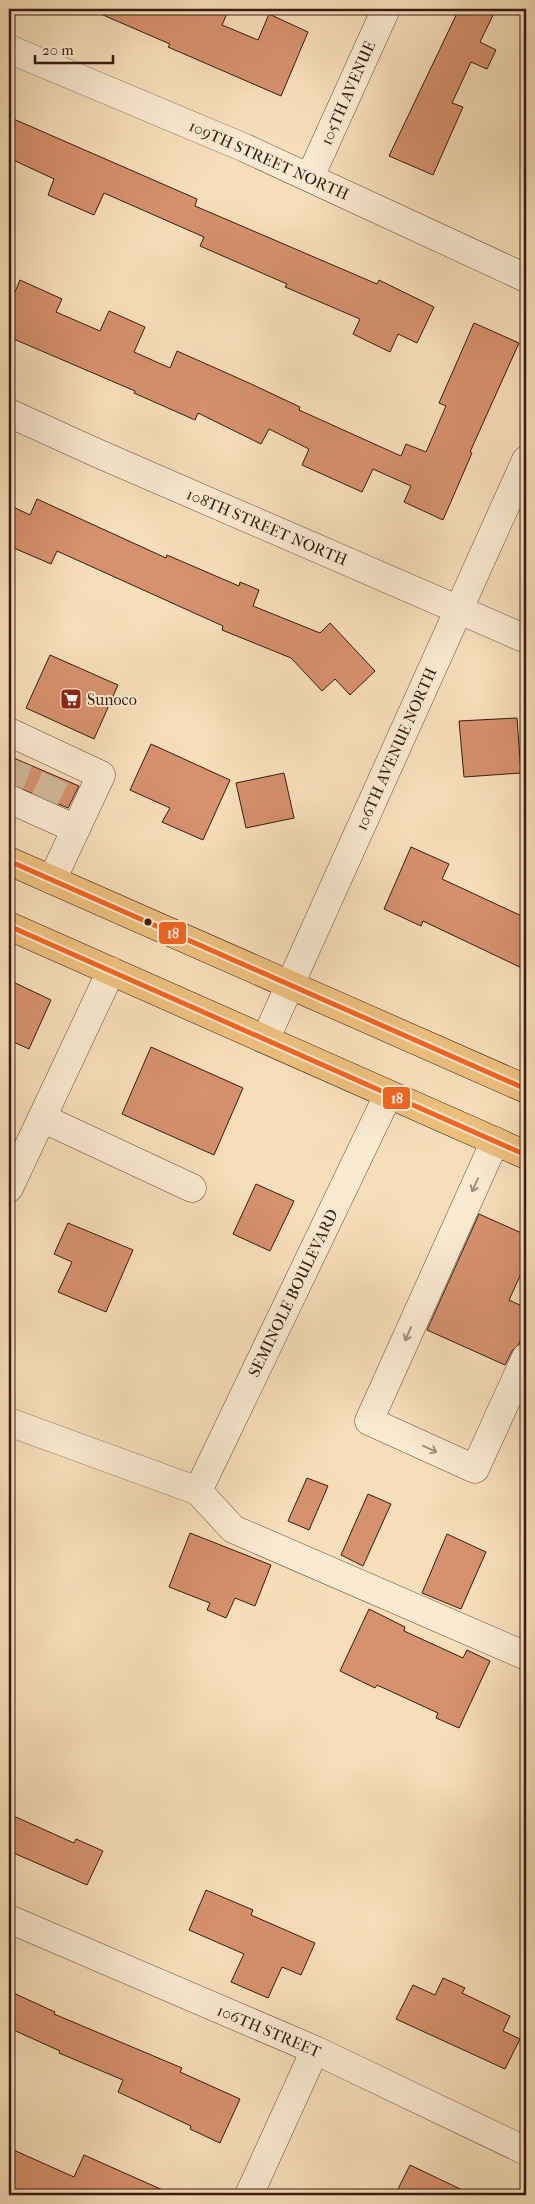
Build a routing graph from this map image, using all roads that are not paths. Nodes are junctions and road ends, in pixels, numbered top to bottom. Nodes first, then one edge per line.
1 (386, 9) edge
2 (9, 49) edge
3 (310, 177) junction
4 (526, 278) edge
5 (9, 412) edge
6 (526, 460) edge
7 (458, 610) junction
8 (526, 640) edge
9 (19, 745) edge
10 (9, 799) edge
11 (76, 829) junction
12 (9, 861) edge
13 (52, 880) junction
14 (9, 926) edge
15 (111, 971) junction
16 (290, 984) junction
17 (266, 1038) junction
18 (526, 1088) edge
19 (388, 1095) junction
20 (42, 1118) junction
21 (495, 1141) junction
22 (526, 1155) edge
23 (9, 1188) edge
24 (192, 1188) dead end
25 (525, 1360) edge
26 (9, 1422) edge
27 (198, 1490) junction
28 (526, 1656) edge
29 (9, 1919) edge
30 (315, 2050) junction
31 (526, 2151) edge
32 (250, 2195) edge

1 - 3 street, 105TH AVENUE
2 - 3 street, 109TH STREET NORTH
3 - 4 street, 109TH STREET NORTH
5 - 7 street, 108TH STREET NORTH
6 - 7 street, 106TH AVENUE NORTH
7 - 8 street, 108TH STREET NORTH
7 - 16 street, 106TH AVENUE NORTH
9 - 11 street
10 - 11 street
11 - 13 street
12 - 13 main road
13 - 16 main road
14 - 15 main road
15 - 17 main road
15 - 20 street
16 - 17 street, 106TH AVENUE NORTH
16 - 18 main road
17 - 19 main road
19 - 21 main road
19 - 27 street, SEMINOLE BOULEVARD
20 - 23 street
20 - 24 street
21 - 22 main road
21 -> 25 street
26 - 27 street
27 - 28 street
29 - 30 street, 106TH STREET
30 - 31 street, 106TH STREET
30 - 32 street

